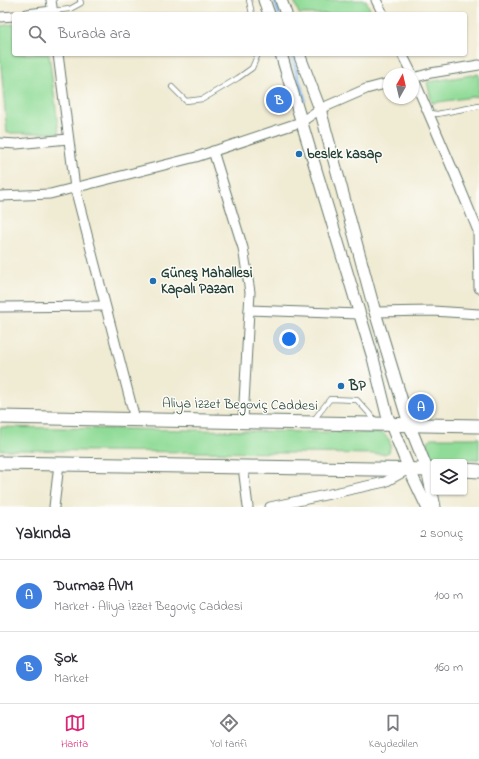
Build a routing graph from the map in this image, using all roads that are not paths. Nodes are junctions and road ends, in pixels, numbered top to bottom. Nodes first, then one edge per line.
1 (51, 0) edge
2 (80, 0) edge
3 (249, 0) edge
4 (264, 0) edge
5 (281, 0) edge
6 (376, 0) edge
7 (52, 12) edge
8 (252, 12) edge
9 (268, 12) edge
10 (285, 12) edge
11 (382, 12) edge
12 (12, 16) edge
13 (0, 17) edge
14 (58, 56) edge
15 (257, 56) edge
16 (282, 56) edge
17 (300, 56) edge
18 (403, 56) edge
19 (479, 65) edge
20 (409, 68) edge
21 (419, 76) edge
22 (383, 85) edge
23 (172, 87) dead end
24 (419, 91) edge
25 (479, 106) edge
26 (320, 109) junction
27 (429, 113) junction
28 (301, 122) junction
29 (68, 139) junction
30 (0, 143) edge
31 (213, 151) junction
32 (75, 188) junction
33 (0, 196) edge
34 (478, 231) edge
35 (479, 288) edge
36 (105, 306) junction
37 (0, 307) edge
38 (249, 310) junction
39 (376, 312) junction
40 (359, 314) junction
41 (479, 314) edge
42 (0, 417) edge
43 (135, 419) junction
44 (243, 421) junction
45 (312, 422) junction
46 (385, 424) junction
47 (409, 424) junction
48 (479, 426) edge
49 (0, 463) edge
50 (59, 464) junction
51 (243, 467) junction
52 (409, 469) junction
53 (431, 470) edge
54 (467, 470) edge
55 (479, 470) edge
56 (434, 495) edge
57 (54, 507) edge
58 (248, 507) edge
59 (270, 507) edge
60 (427, 507) edge
61 (435, 507) edge

1 - 7 street
2 - 7 lane
3 - 8 lane
4 - 9 street
5 - 10 street
6 - 11 street
12 - 13 street
14 - 29 street
15 - 23 lane
16 - 28 street
17 - 26 street
18 - 20 street
19 - 21 street
22 - 26 street
24 - 27 street
25 - 27 lane
26 - 28 street
26 - 39 street
27 - 34 street
28 - 31 street
28 - 40 street
29 - 30 street
29 - 32 street
31 - 32 street
31 - 38 street
32 - 33 street
32 - 36 street
34 - 35 street
36 - 37 street
36 - 43 street
38 - 40 street
38 - 44 street
39 - 41 street
39 - 47 street
40 - 46 street
42 - 43 main road, Aliya İzzet Begoviç Caddesi
43 - 44 main road, Aliya İzzet Begoviç Caddesi
44 - 45 main road, Aliya İzzet Begoviç Caddesi
45 - 46 main road, Aliya İzzet Begoviç Caddesi
45 - 46 lane
46 - 47 main road, Aliya İzzet Begoviç Caddesi
46 - 52 street
47 - 48 main road, Aliya İzzet Begoviç Caddesi
47 - 53 street
49 - 50 main road
50 - 51 main road
50 - 57 street
51 - 52 main road
51 - 58 street
52 - 53 main road
52 - 59 street
52 - 60 street
54 - 55 main road
56 - 61 street

